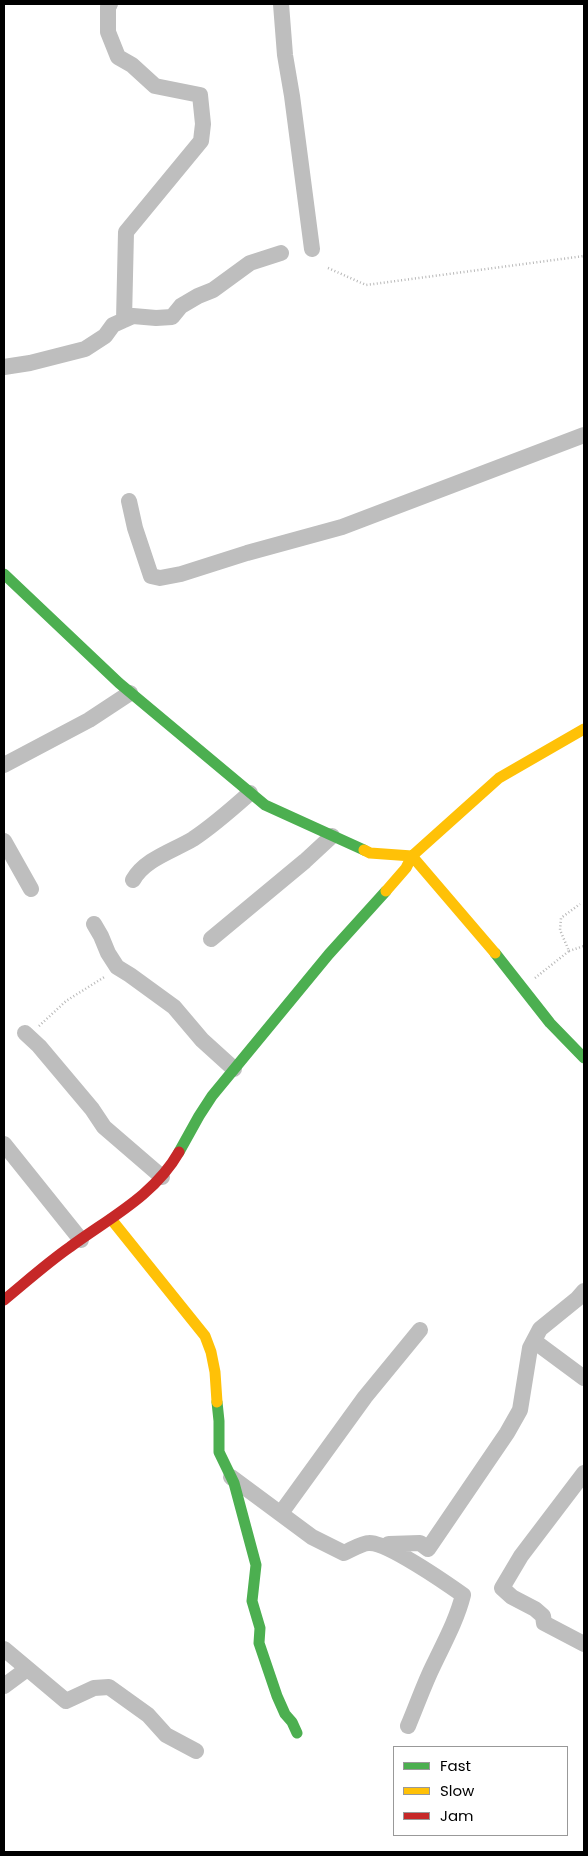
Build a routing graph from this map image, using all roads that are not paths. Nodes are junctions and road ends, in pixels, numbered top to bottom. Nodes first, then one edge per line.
1 (110, 4) edge
2 (282, 4) edge
3 (312, 249) dead end
4 (280, 253) dead end
5 (124, 320) junction
6 (4, 367) edge
7 (584, 435) edge
8 (129, 501) dead end
9 (4, 574) edge
10 (130, 693) junction
11 (584, 729) edge
12 (4, 765) edge
13 (250, 793) junction
14 (332, 836) junction
15 (4, 842) edge
16 (412, 856) junction
17 (133, 880) dead end
18 (31, 889) dead end
19 (94, 924) dead end
20 (211, 939) dead end
21 (26, 1033) road end
22 (584, 1058) edge
23 (234, 1069) junction
24 (4, 1144) edge
25 (162, 1177) junction
26 (111, 1219) junction
27 (81, 1240) junction
28 (584, 1291) edge
29 (4, 1300) edge
30 (420, 1330) dead end
31 (534, 1341) junction
32 (584, 1378) edge
33 (584, 1473) edge
34 (231, 1477) junction
35 (281, 1513) junction
36 (388, 1548) junction
37 (584, 1644) edge
38 (4, 1649) edge
39 (27, 1669) junction
40 (4, 1686) edge
41 (408, 1726) dead end
42 (297, 1733) dead end
43 (196, 1751) dead end

1 - 5 street
2 - 3 street
4 - 5 street
5 - 6 street
7 - 8 street
9 - 10 street
10 - 12 street
10 - 13 street
11 - 16 street
13 - 14 street
13 - 17 street
14 - 16 street
14 - 20 street
15 - 18 street
16 - 22 street
16 - 23 street
19 - 23 street
21 - 25 street
23 - 25 street
24 - 27 street
25 - 26 street
26 - 27 street
26 - 34 street
27 - 29 street
28 - 31 street
30 - 35 street
31 - 32 street
31 - 36 street
33 - 37 street
34 - 35 street
34 - 42 street
35 - 36 street
36 - 41 street
38 - 39 street
39 - 40 street
39 - 43 street

